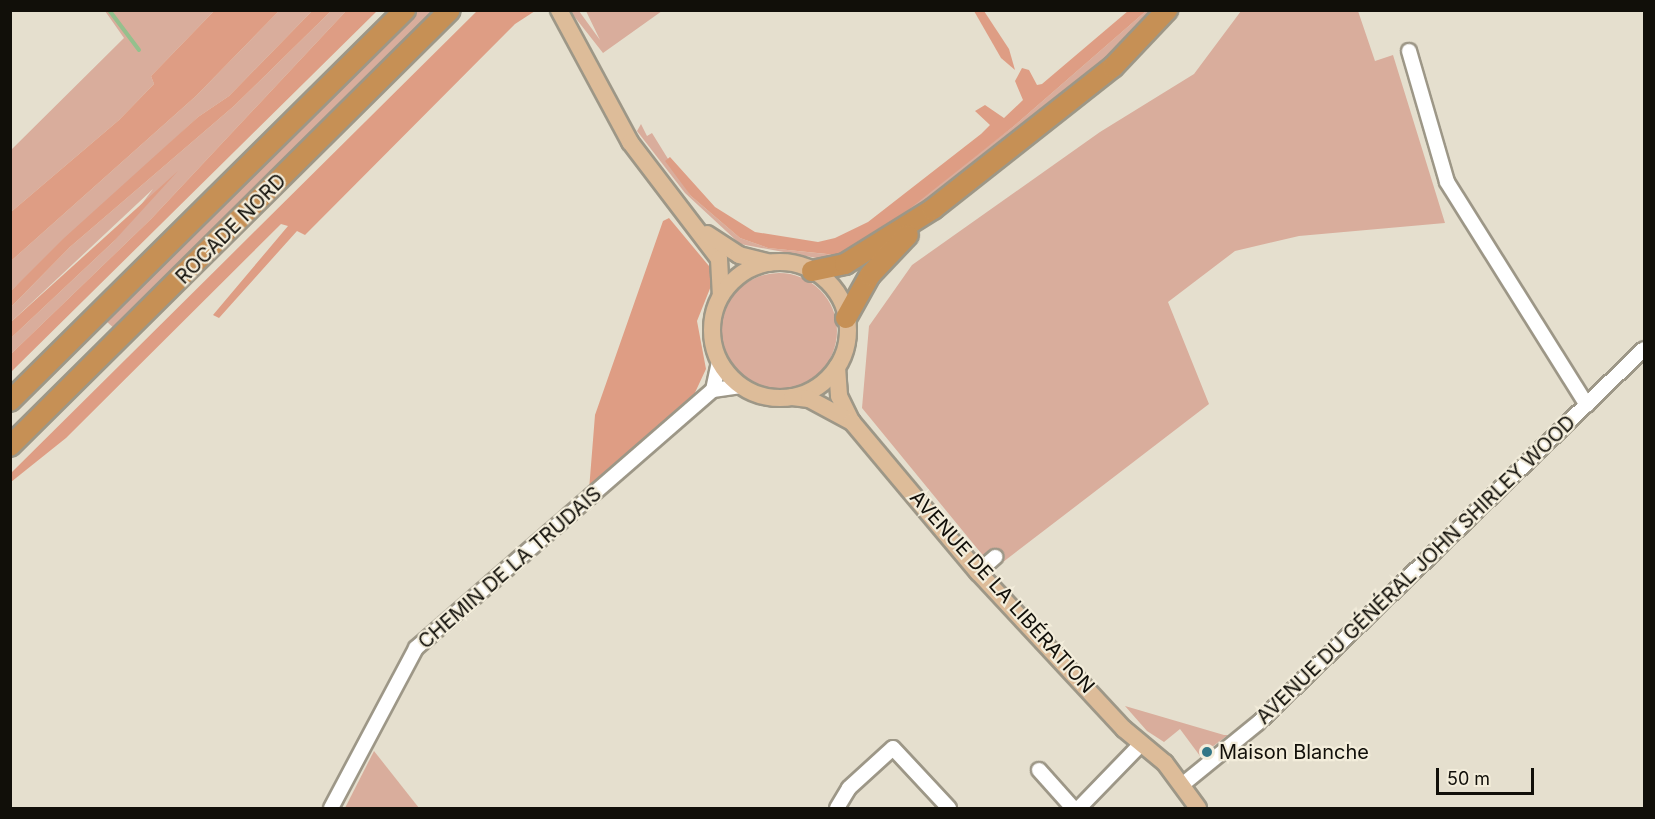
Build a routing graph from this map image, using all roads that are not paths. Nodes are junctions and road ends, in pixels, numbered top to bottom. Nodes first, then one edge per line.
1 (405, 10) edge
2 (450, 10) edge
3 (559, 10) edge
4 (1167, 10) edge
5 (1409, 51) dead end
6 (933, 209) junction
7 (703, 232) junction
8 (770, 263) junction
9 (812, 271) junction
10 (721, 296) junction
11 (846, 318) junction
12 (1644, 350) edge
13 (718, 361) junction
14 (837, 367) junction
15 (741, 386) junction
16 (712, 390) junction
17 (792, 397) junction
18 (10, 401) edge
19 (1587, 405) junction
20 (852, 422) junction
21 (10, 446) edge
22 (995, 557) dead end
23 (978, 572) junction
24 (1141, 744) junction
25 (1039, 770) dead end
26 (1182, 785) junction
27 (331, 808) edge
28 (837, 808) edge
29 (949, 808) edge
30 (1073, 808) edge
31 (1079, 808) edge
32 (1198, 808) edge

1 - 18 highway, ROCADE NORD
2 - 21 highway, ROCADE NORD
3 - 7 main road
4 - 6 highway
5 - 19 street
6 - 9 highway
6 - 11 highway
7 - 8 main road
7 - 10 main road
8 - 9 main road
8 - 10 main road
9 - 11 main road
10 - 13 main road
11 - 14 main road
12 - 19 street, AVENUE DU GÉNÉRAL JOHN SHIRLEY WOOD
13 - 15 main road
13 - 16 street
14 - 17 main road
14 - 20 main road
15 - 16 street
15 - 17 main road
16 - 27 street, CHEMIN DE LA TRUDAIS
17 - 20 main road, AVENUE DE LA LIBÉRATION
19 - 26 street, AVENUE DU GÉNÉRAL JOHN SHIRLEY WOOD
20 - 23 main road, AVENUE DE LA LIBÉRATION
22 - 23 street
23 - 24 main road, AVENUE DE LA LIBÉRATION
24 - 26 main road, AVENUE DE LA LIBÉRATION
24 - 31 street
25 - 30 street
26 - 32 main road, AVENUE DE LA LIBÉRATION
28 - 29 street

